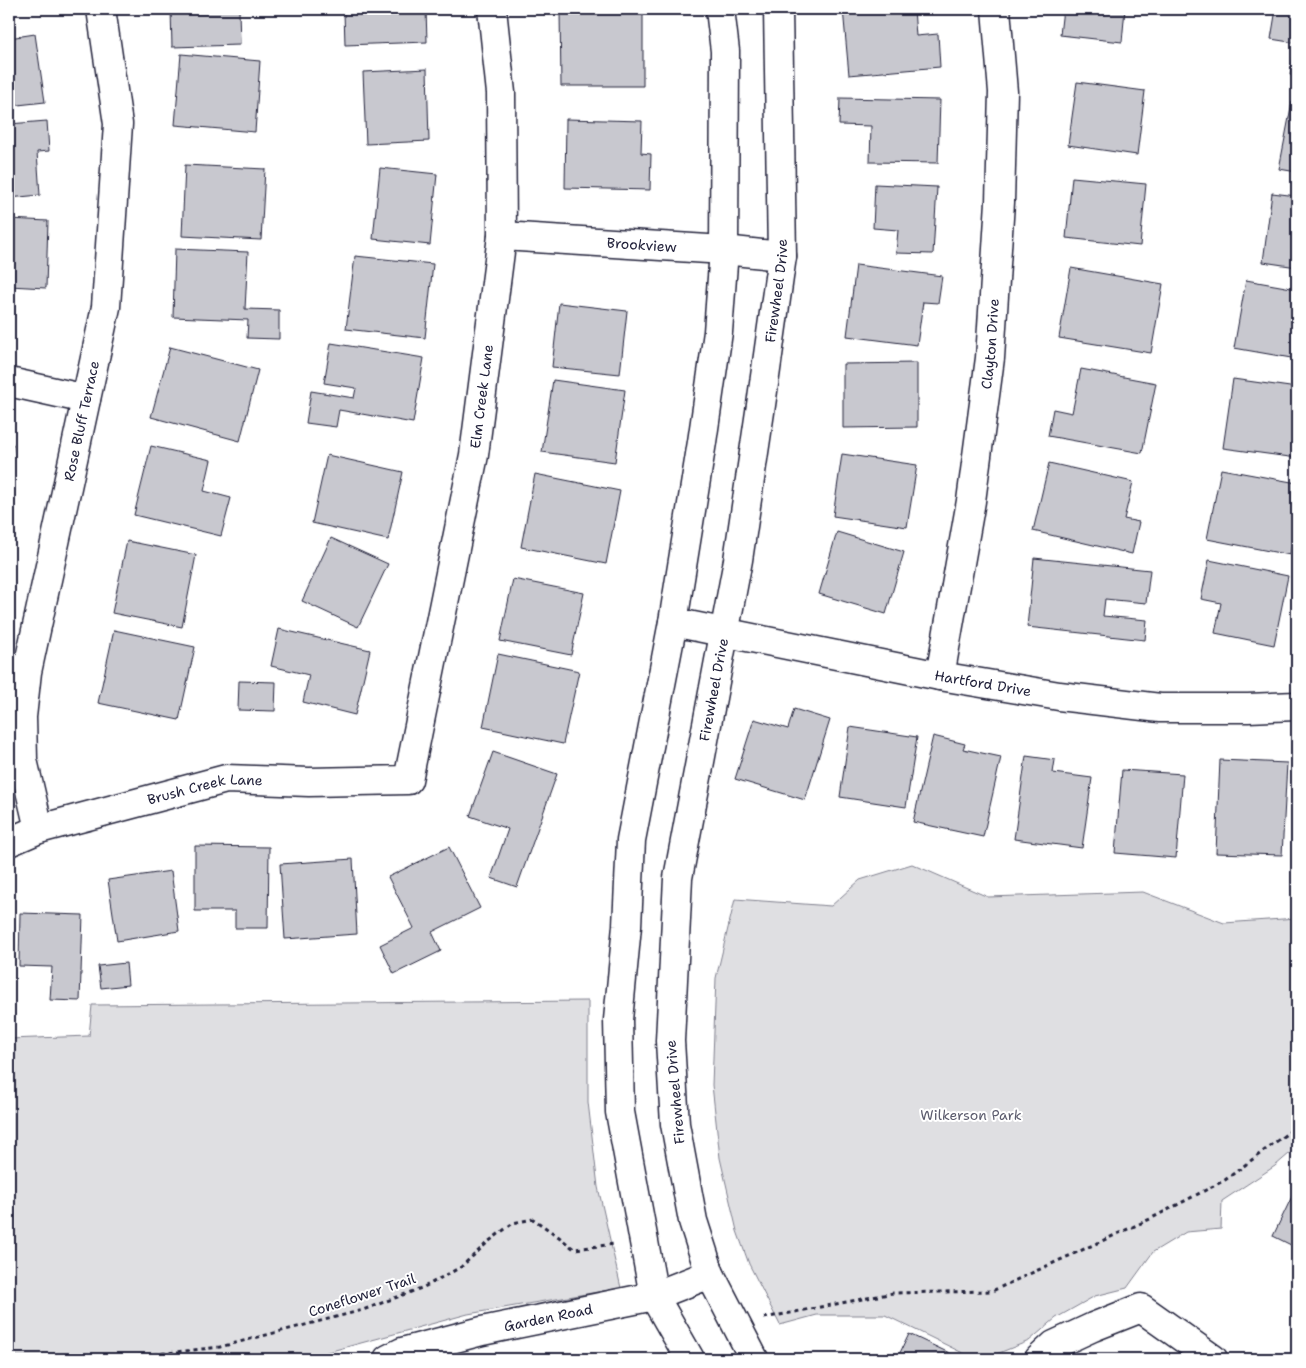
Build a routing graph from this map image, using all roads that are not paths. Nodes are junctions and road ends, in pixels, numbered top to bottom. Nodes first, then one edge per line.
1 (101, 9) edge
2 (492, 9) edge
3 (720, 9) edge
4 (778, 9) edge
5 (996, 9) edge
6 (502, 236) junction
7 (724, 250) junction
8 (782, 256) junction
9 (9, 382) edge
10 (86, 399) junction
11 (673, 622) junction
12 (724, 632) junction
13 (940, 676) junction
14 (1297, 706) edge
15 (408, 780) joint
16 (39, 829) junction
17 (9, 842) edge
18 (710, 1274) junction
19 (654, 1296) junction
20 (388, 1359) edge
21 (690, 1359) edge
22 (754, 1359) edge
23 (1040, 1359) edge
24 (1213, 1359) edge

1 - 10 street, Rose Bluff Terrace
2 - 6 street, Elm Creek Lane
3 - 7 street
4 - 8 street, Firewheel Drive
5 - 13 street, Clayton Drive
6 - 7 street, Brookview
6 - 15 street, Elm Creek Lane
7 - 8 street, Brookview
7 - 11 street
8 - 12 street, Firewheel Drive
9 - 10 street
10 - 16 street, Rose Bluff Terrace
11 - 12 street, Hartford Drive
11 - 19 street
12 - 13 street, Hartford Drive
12 - 18 street, Firewheel Drive
13 - 14 street, Hartford Drive
15 - 16 street, Brush Creek Lane
16 - 17 street, Brush Creek Lane
18 - 19 street, Garden Road
18 - 22 street, Firewheel Drive
19 - 20 street, Garden Road
19 - 21 street
23 - 24 street

